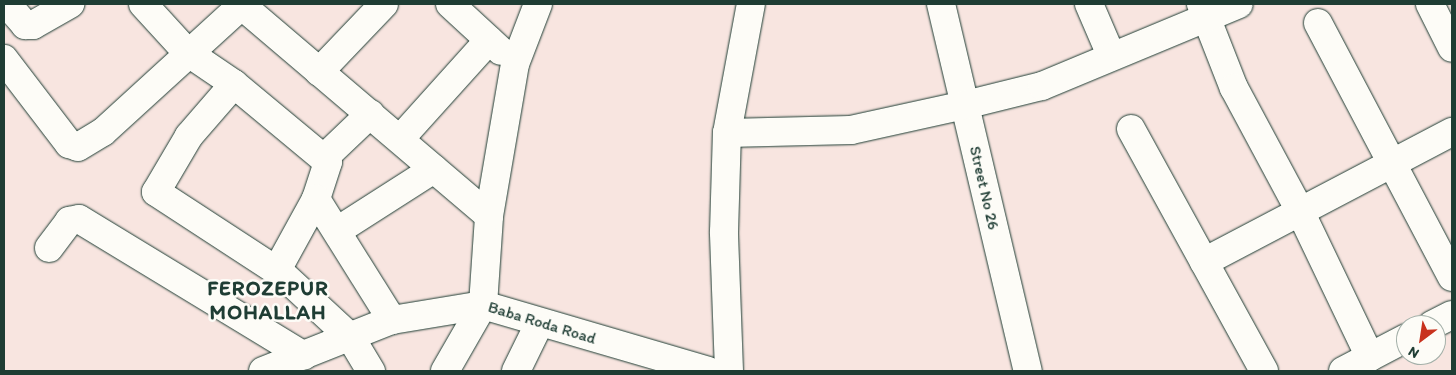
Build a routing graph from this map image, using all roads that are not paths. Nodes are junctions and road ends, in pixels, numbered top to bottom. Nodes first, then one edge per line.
1 (7, 4) edge
2 (70, 4) edge
3 (143, 4) edge
4 (242, 4) edge
5 (384, 4) edge
6 (450, 4) edge
7 (538, 4) edge
8 (751, 4) edge
9 (942, 4) edge
10 (1089, 4) edge
11 (1239, 4) edge
12 (1430, 4) edge
13 (1203, 11) edge
14 (1318, 23) dead end
15 (489, 40) junction
16 (1452, 48) edge
17 (187, 52) junction
18 (1111, 55) junction
19 (4, 59) edge
20 (516, 64) junction
21 (319, 72) junction
22 (234, 84) junction
23 (965, 106) junction
24 (370, 114) junction
25 (1131, 129) dead end
26 (1452, 132) edge
27 (728, 133) junction
28 (400, 139) junction
29 (324, 158) junction
30 (1392, 164) junction
31 (434, 169) junction
32 (316, 199) junction
33 (1300, 211) junction
34 (489, 216) junction
35 (337, 231) junction
36 (49, 248) dead end
37 (1204, 262) junction
38 (277, 270) junction
39 (1452, 277) edge
40 (483, 305) junction
41 (392, 320) junction
42 (539, 324) junction
43 (351, 338) junction
44 (1396, 343) edge
45 (304, 356) junction
46 (1370, 357) junction
47 (634, 361) edge
48 (263, 371) edge
49 (371, 371) edge
50 (445, 371) edge
51 (516, 371) edge
52 (708, 371) edge
53 (729, 371) edge
54 (1028, 371) edge
55 (1264, 371) edge
56 (1342, 371) edge

1 - 2 street
3 - 17 street
4 - 17 street
4 - 21 street
5 - 21 street
6 - 15 street
7 - 20 street
8 - 27 street
9 - 23 street, Street No 26
10 - 18 street
11 - 13 street
12 - 16 street
13 - 18 street
13 - 33 street
14 - 30 street
15 - 20 street
15 - 28 street
17 - 19 street
17 - 22 street
18 - 23 street
20 - 34 street
21 - 24 street
22 - 29 street
22 - 38 street
23 - 27 street
23 - 54 street, Street No 26
24 - 28 street
24 - 29 street
25 - 37 street
26 - 30 street
27 - 53 street
28 - 31 street
29 - 32 street
30 - 33 street
30 - 39 street
31 - 34 street
31 - 35 street
32 - 35 street
32 - 38 street
33 - 37 street
33 - 46 street
34 - 40 street
35 - 41 street
36 - 45 street
37 - 55 street
38 - 43 street
40 - 41 street, Baba Roda Road
40 - 42 street, Baba Roda Road
40 - 50 street
41 - 43 street, Baba Roda Road
42 - 47 street, Baba Roda Road
42 - 51 street
43 - 45 street, Baba Roda Road
43 - 49 street
44 - 46 street
45 - 48 street, Baba Roda Road
46 - 56 street
47 - 52 street, Baba Roda Road

